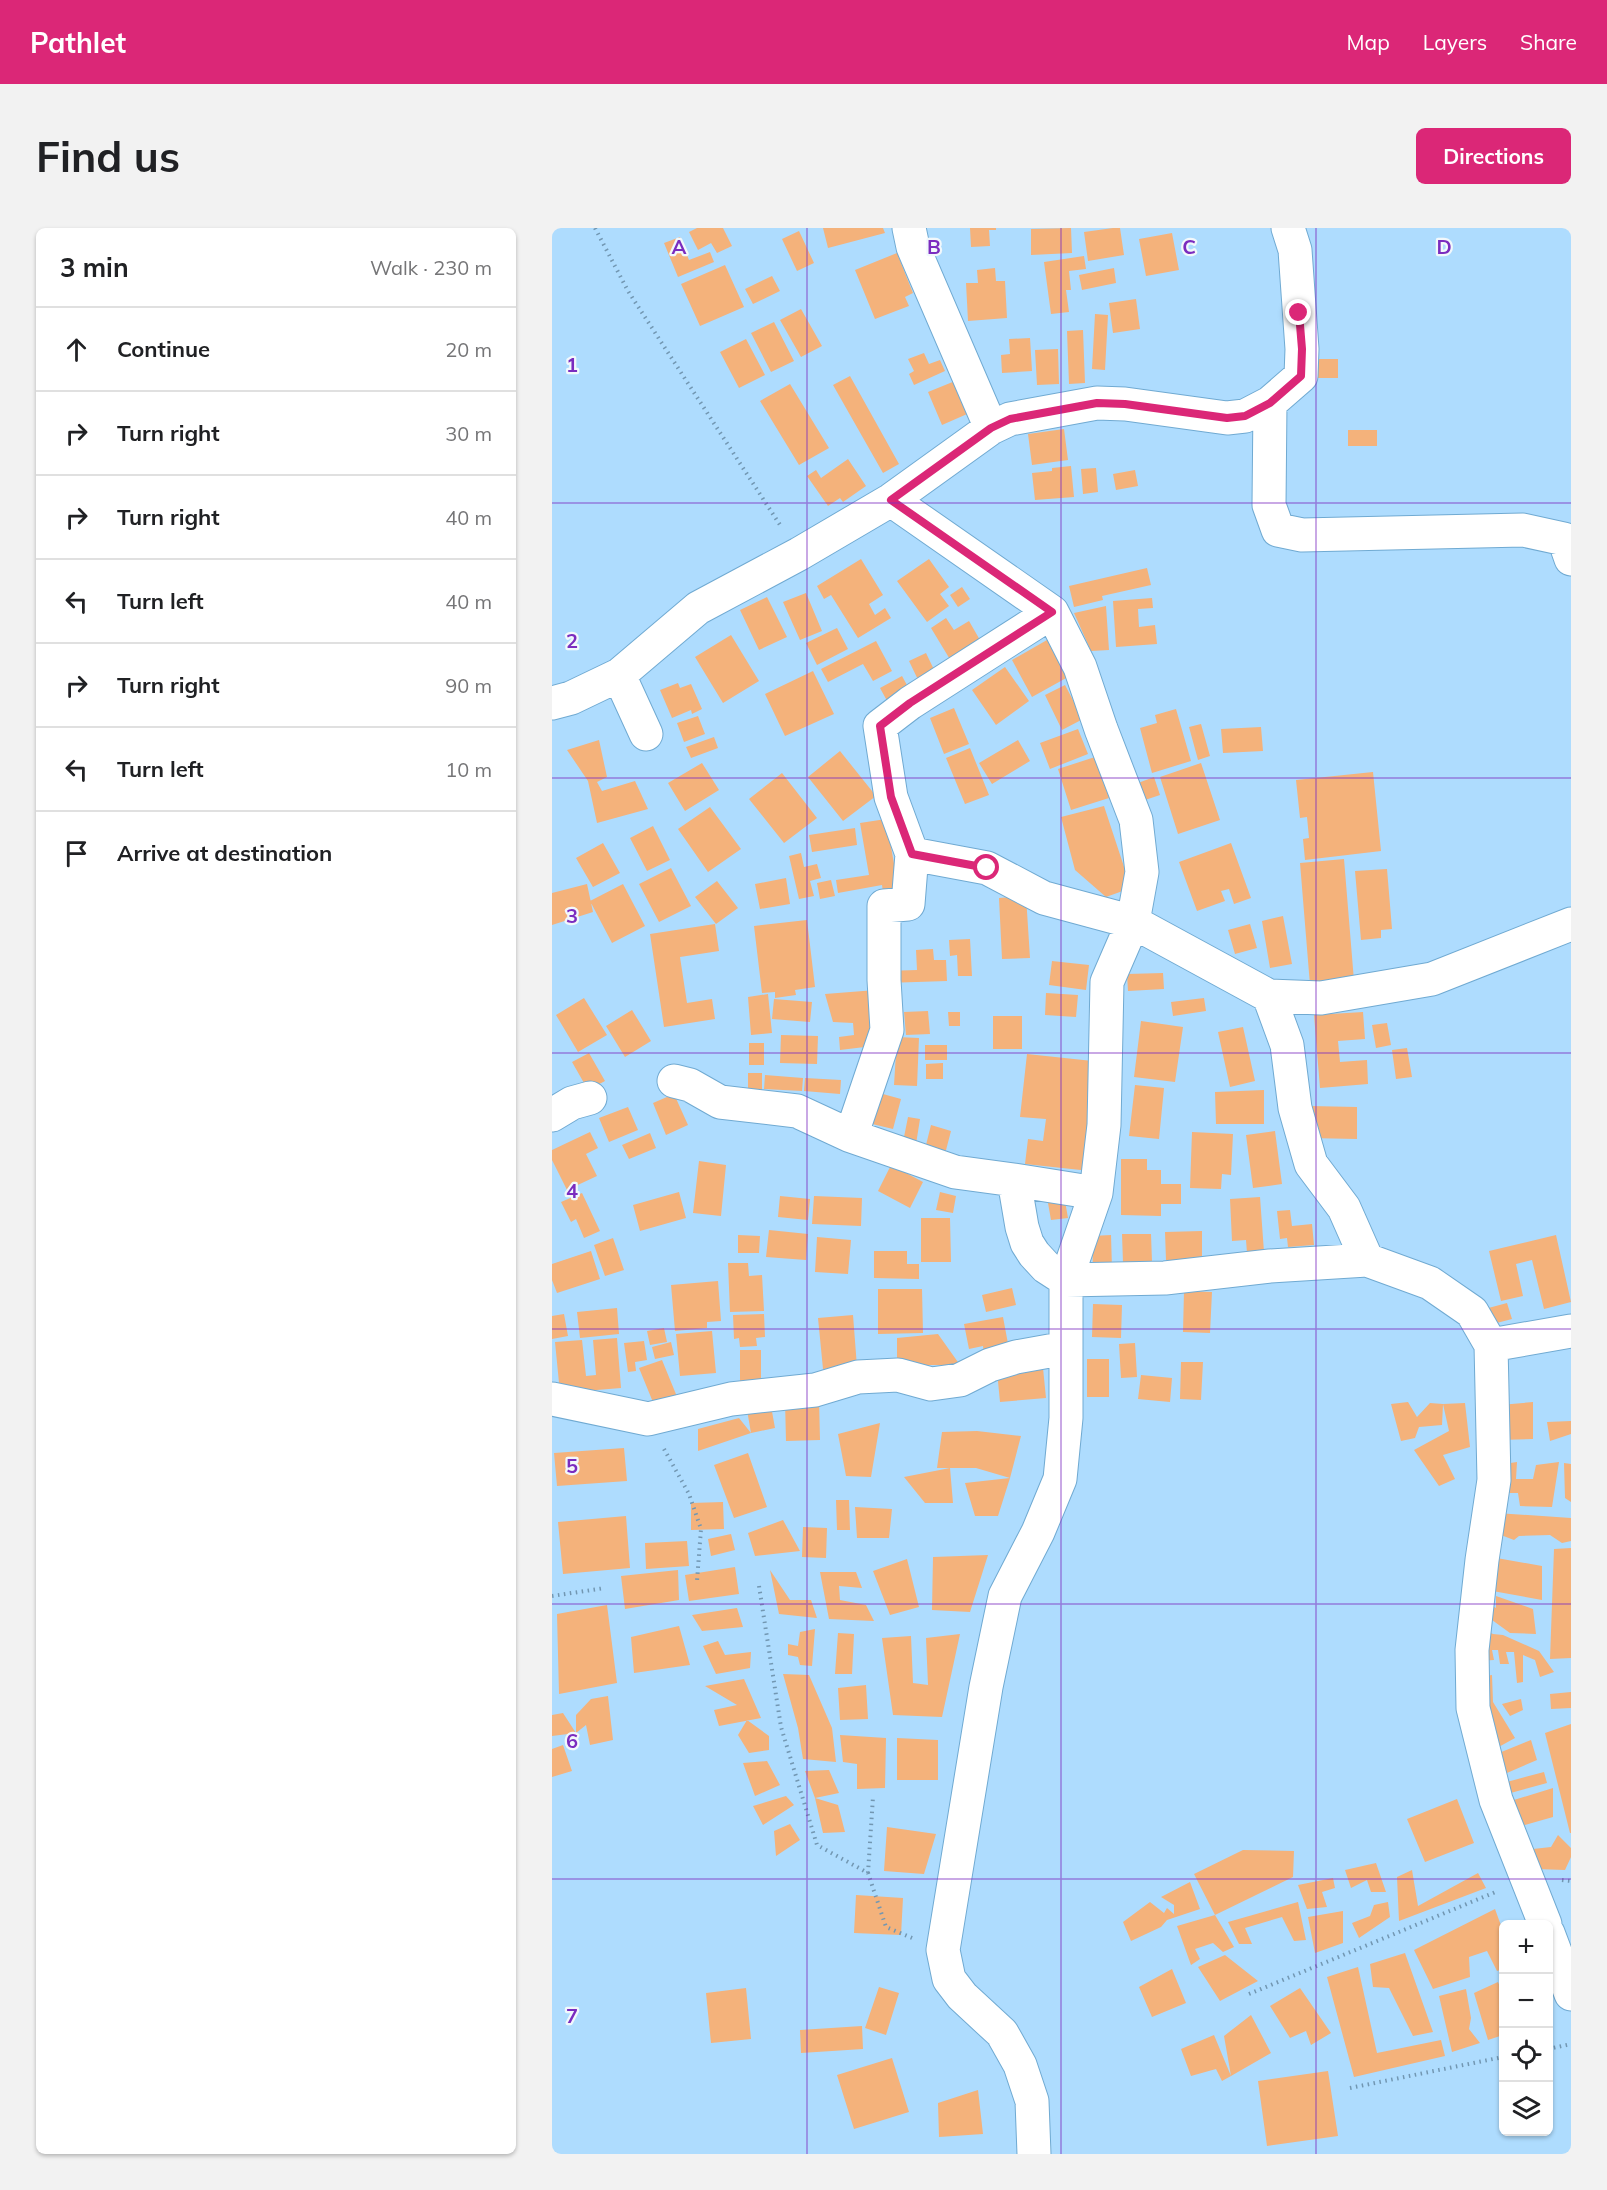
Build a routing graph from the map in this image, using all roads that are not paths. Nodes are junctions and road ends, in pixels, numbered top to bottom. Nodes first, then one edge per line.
1 (909, 228) edge
2 (1288, 228) edge
3 (1270, 403) junction
4 (991, 428) junction
5 (891, 500) junction
6 (1571, 559) edge
7 (1052, 612) junction
8 (619, 675) junction
9 (552, 703) edge
10 (646, 734) dead end
11 (912, 854) junction
12 (1133, 922) junction
13 (1571, 924) edge
14 (1269, 996) junction
15 (674, 1081) dead end
16 (590, 1098) dead end
17 (552, 1115) edge
18 (851, 1136) junction
19 (1014, 1180) junction
20 (1096, 1192) junction
21 (1366, 1260) junction
22 (1066, 1280) junction
23 (1571, 1331) edge
24 (1491, 1345) junction
25 (1066, 1348) junction
26 (552, 1399) edge
27 (1544, 1920) edge
28 (1553, 1946) edge
29 (1571, 1994) edge
30 (1034, 2154) edge

1 - 4 street
2 - 3 street
3 - 4 street
3 - 6 street
4 - 5 street
5 - 7 street
5 - 8 street
7 - 11 street
7 - 12 street
8 - 9 street
8 - 10 street
11 - 12 street
11 - 18 street
12 - 14 street
12 - 20 street
13 - 14 street
14 - 21 street
15 - 18 street
16 - 17 street
18 - 19 street
19 - 20 street
19 - 22 street
20 - 22 street
21 - 22 street
21 - 24 street
22 - 25 street
23 - 24 street
24 - 27 street
25 - 26 street
25 - 30 street
28 - 29 street

